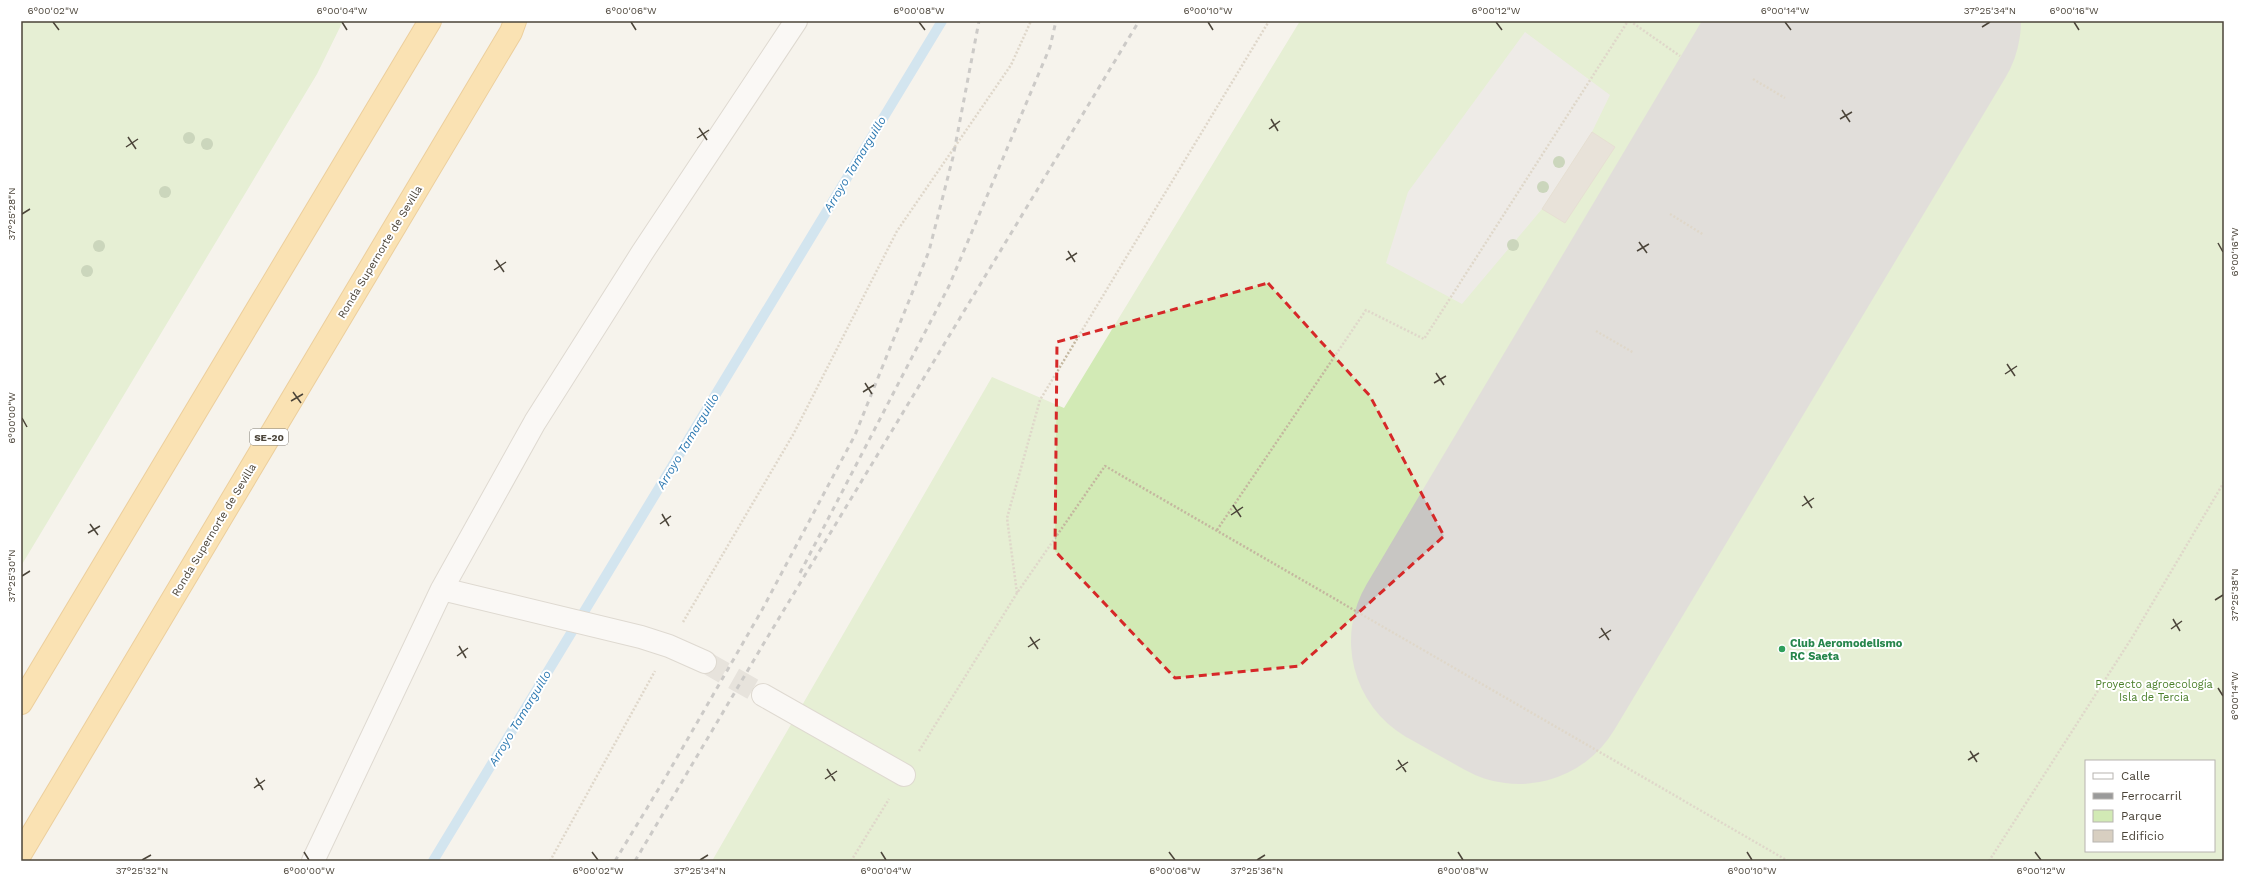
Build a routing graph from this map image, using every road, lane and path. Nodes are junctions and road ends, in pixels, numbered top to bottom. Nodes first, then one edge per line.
1 (430, 21) edge
2 (515, 21) edge
3 (796, 21) edge
4 (1032, 21) edge
5 (1269, 21) edge
6 (1629, 21) edge
7 (1680, 56) dead end
8 (1753, 79) dead end
9 (1785, 98) dead end
10 (1670, 214) dead end
11 (1704, 235) dead end
12 (1596, 331) dead end
13 (1634, 353) dead end
14 (2224, 482) edge
15 (1217, 530) junction
16 (442, 589) junction
17 (1017, 593) junction
18 (669, 646) junction
19 (705, 662) tunnel mouth
20 (763, 695) tunnel mouth
21 (21, 704) edge
22 (904, 775) junction
23 (21, 853) edge
24 (313, 861) edge
25 (550, 861) edge
26 (851, 861) edge
27 (1788, 861) edge
28 (1989, 861) edge

1 - 21 highway
2 - 23 highway, Ronda Supernorte de Sevilla / SE-20
3 - 16 street
4 - 18 path
5 - 17 path
6 - 7 path
6 - 15 path
8 - 9 path
10 - 11 path
12 - 13 path
14 - 28 path
15 - 17 path
15 - 27 path
16 - 18 street
16 - 24 street
17 - 22 path
18 - 19 street
18 - 25 path
20 - 22 street
22 - 26 path

